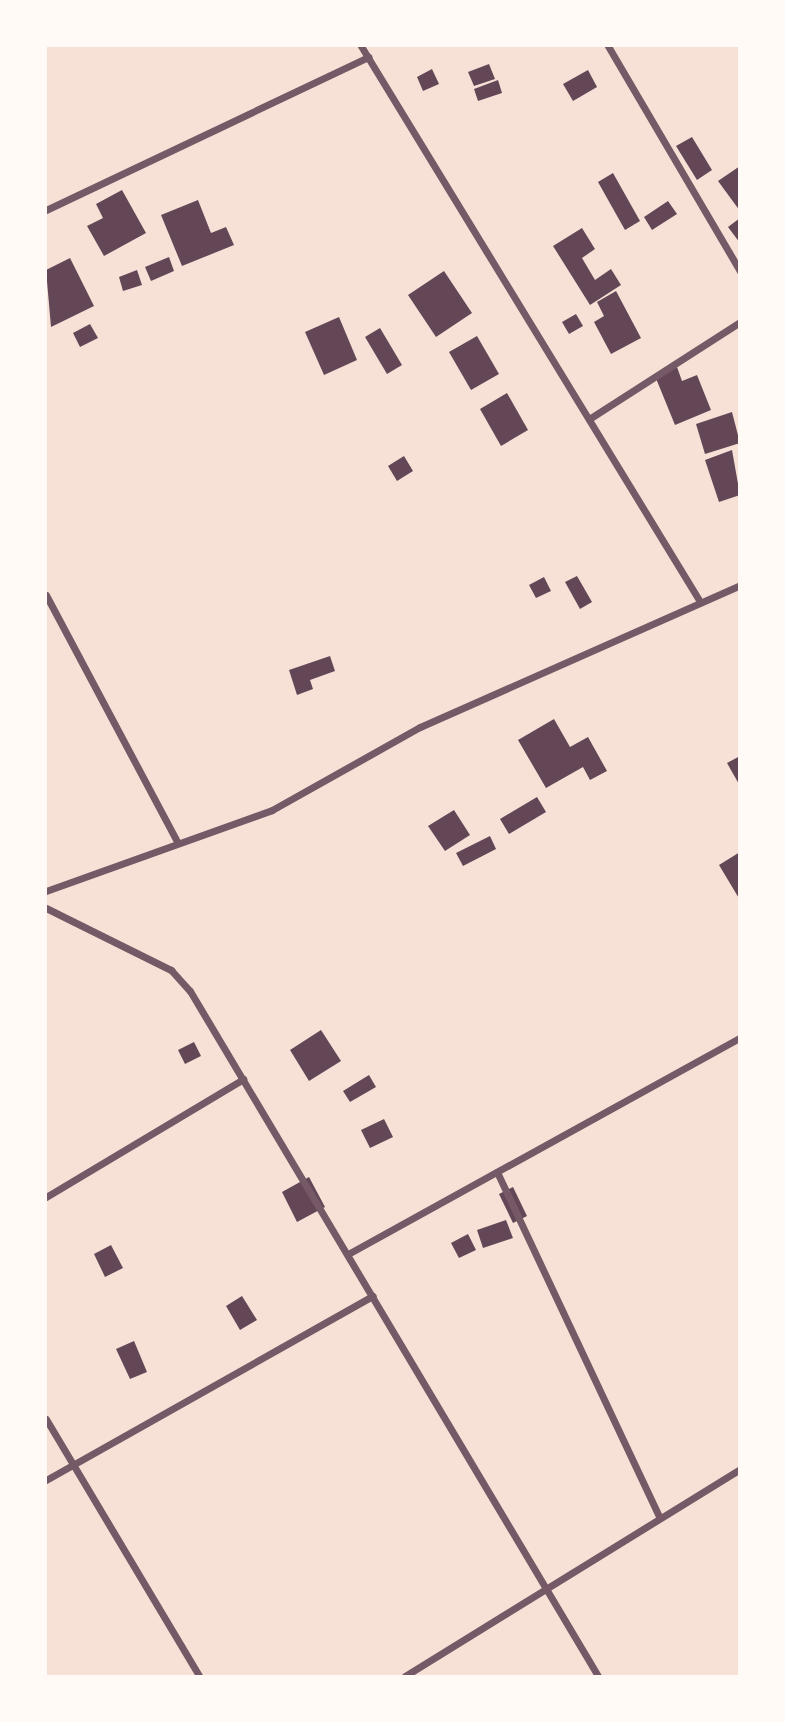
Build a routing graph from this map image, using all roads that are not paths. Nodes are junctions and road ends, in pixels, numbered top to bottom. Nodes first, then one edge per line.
1 (361, 46) edge
2 (608, 46) edge
3 (368, 57) junction
4 (46, 210) edge
5 (740, 271) edge
6 (740, 322) edge
7 (589, 419) junction
8 (740, 585) edge
9 (46, 596) edge
10 (699, 600) junction
11 (177, 841) junction
12 (46, 891) edge
13 (46, 908) edge
14 (740, 1038) edge
15 (243, 1079) junction
16 (497, 1172) junction
17 (46, 1198) edge
18 (348, 1254) junction
19 (373, 1296) junction
20 (46, 1419) edge
21 (69, 1464) junction
22 (740, 1469) edge
23 (46, 1480) edge
24 (659, 1517) junction
25 (546, 1584) junction
26 (199, 1676) edge
27 (405, 1676) edge
28 (598, 1676) edge

1 - 3 street
2 - 5 street
3 - 4 street
3 - 7 street
6 - 7 street
7 - 10 street
8 - 10 street
9 - 11 street
10 - 11 street
11 - 12 street
13 - 15 street
14 - 16 street
15 - 17 street
15 - 18 street
16 - 18 street
16 - 24 street
18 - 19 street
19 - 21 street
19 - 25 street
20 - 21 street
21 - 23 street
21 - 26 street
22 - 24 street
24 - 25 street
25 - 27 street
25 - 28 street

